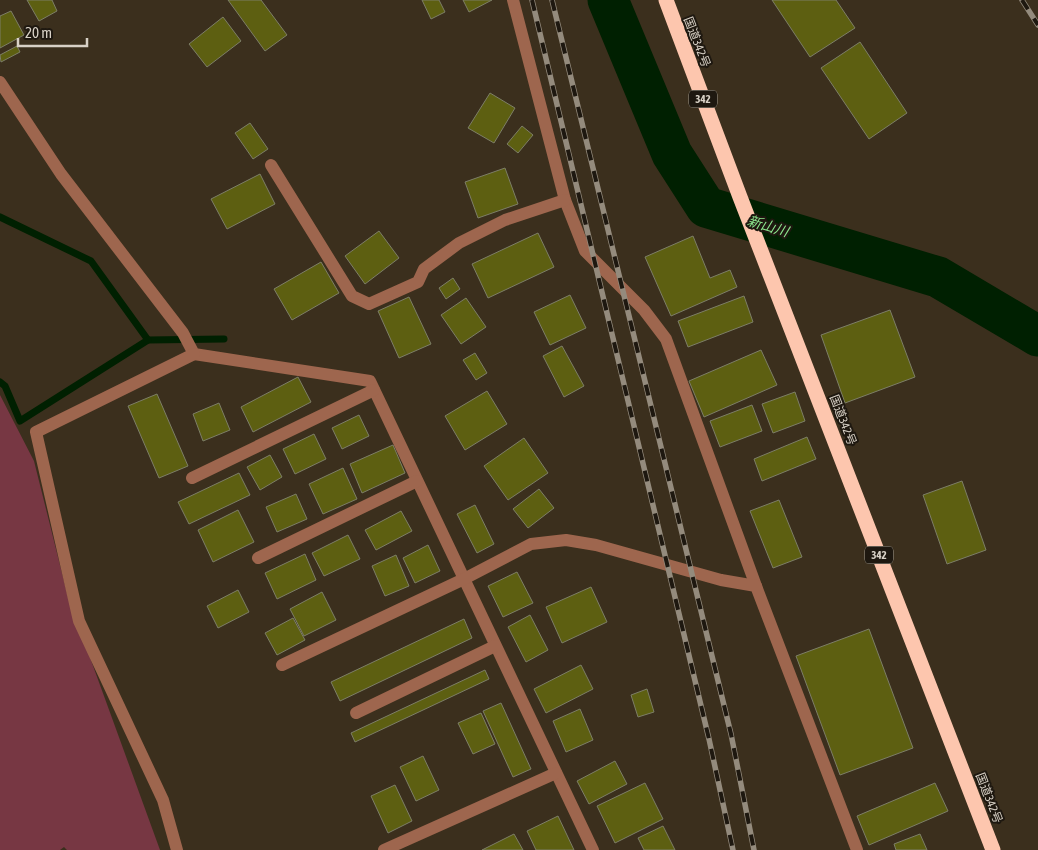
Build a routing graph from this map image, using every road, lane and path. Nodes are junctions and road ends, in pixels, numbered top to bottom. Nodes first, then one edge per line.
1 (513, 0) edge
2 (666, 0) edge
3 (0, 82) edge
4 (271, 165) dead end
5 (565, 200) junction
6 (194, 354) junction
7 (374, 390) junction
8 (192, 478) dead end
9 (417, 481) junction
10 (258, 558) dead end
11 (464, 579) junction
12 (756, 586) junction
13 (496, 646) junction
14 (282, 665) dead end
15 (356, 713) dead end
16 (556, 773) junction
17 (177, 850) edge
18 (384, 850) edge
19 (593, 850) edge
20 (856, 850) edge
21 (993, 850) edge

1 - 5 street
2 - 21 highway, 国道342号 / 342
3 - 6 street
4 - 5 street
5 - 12 street
6 - 7 street
6 - 17 street
7 - 8 street
7 - 9 street
9 - 10 street
9 - 11 street
11 - 12 street
11 - 13 street
11 - 14 street
12 - 20 street
13 - 15 street
13 - 16 street
16 - 18 street
16 - 19 street

